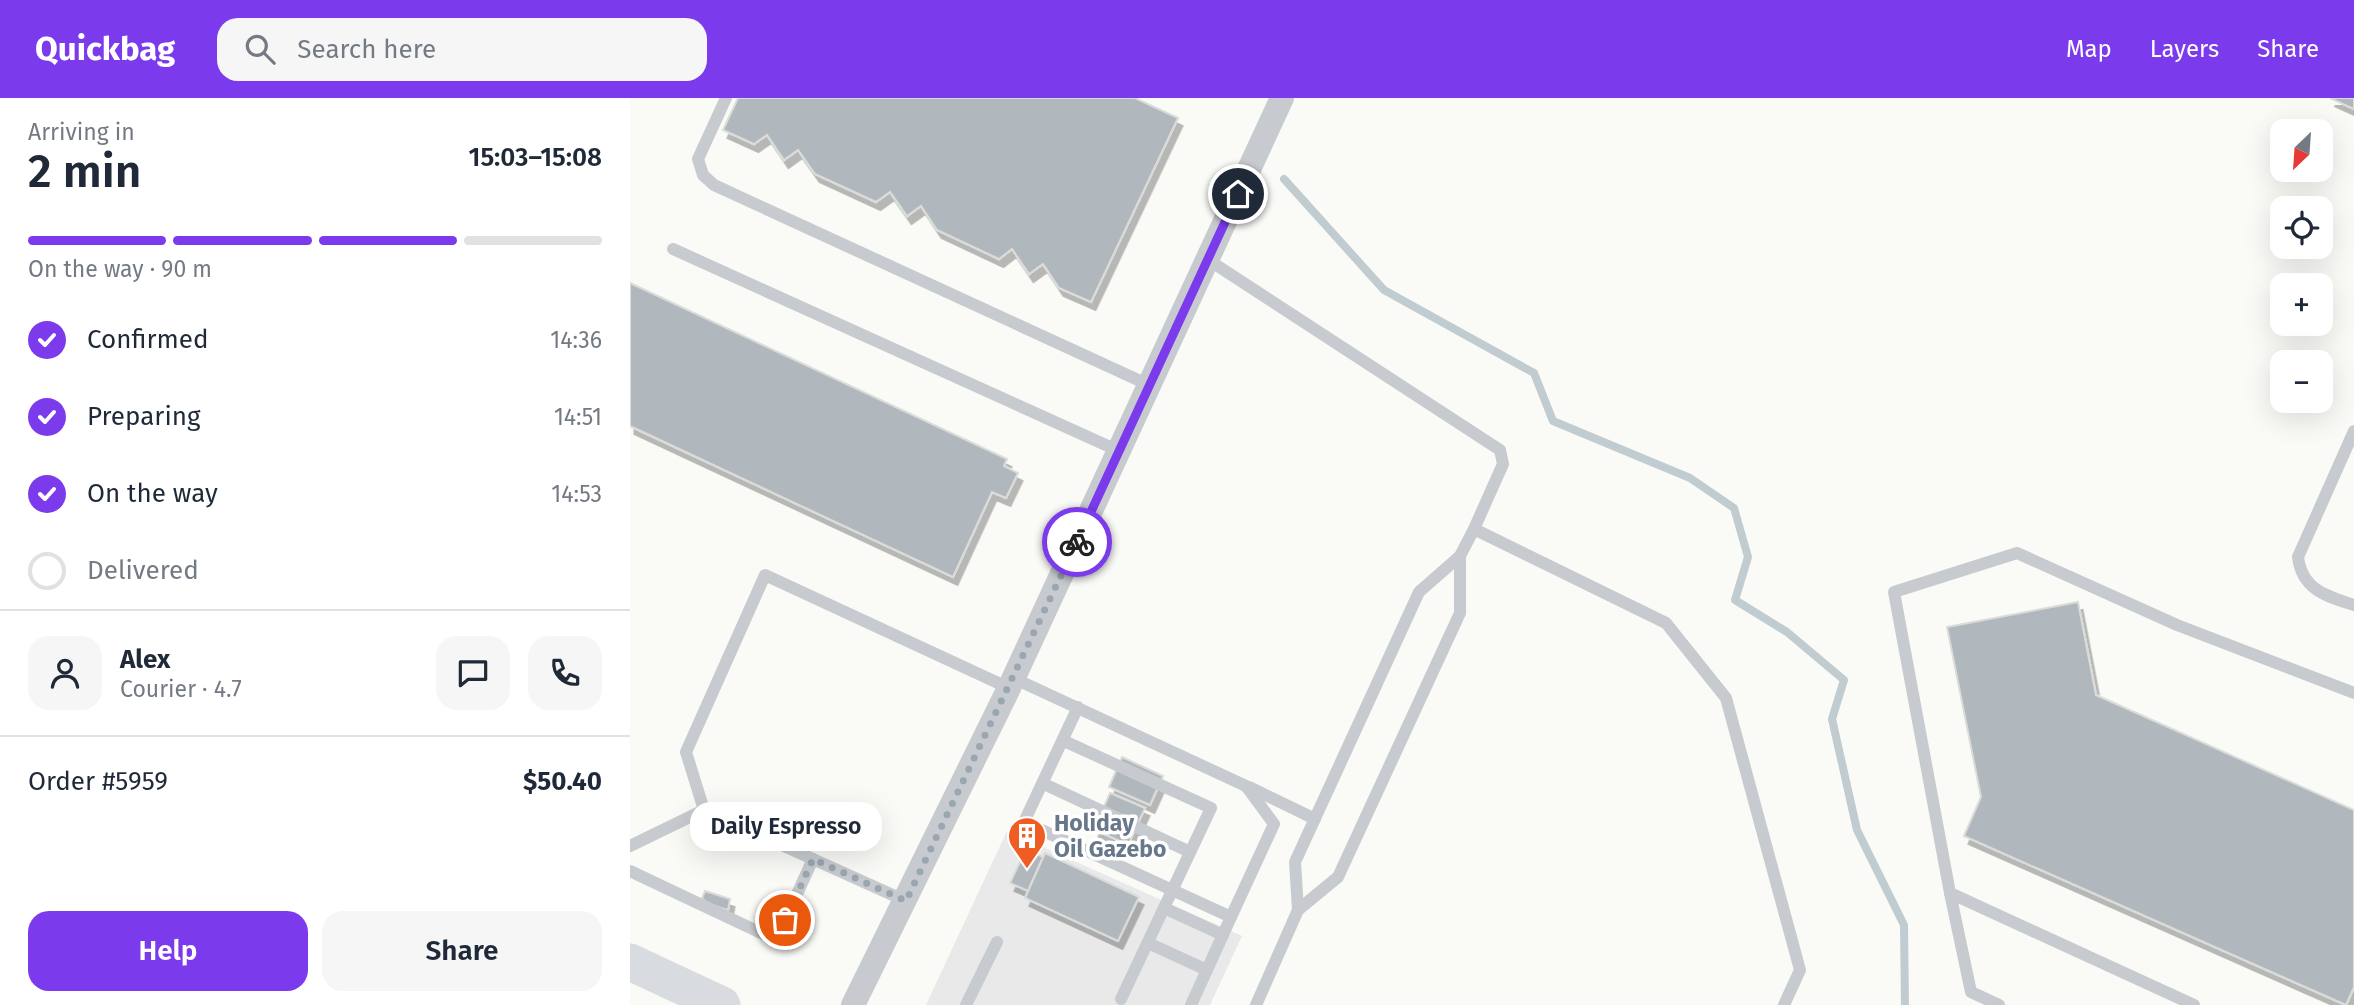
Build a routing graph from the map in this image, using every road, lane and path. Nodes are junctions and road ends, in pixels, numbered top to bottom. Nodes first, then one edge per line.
1 (726, 98) edge
2 (1282, 98) edge
3 (673, 249) dead end
4 (1207, 259) junction
5 (1149, 385) junction
6 (2354, 432) edge
7 (1119, 451) junction
8 (1474, 529) junction
9 (1460, 556) junction
10 (2354, 608) edge
11 (1011, 683) junction
12 (2354, 693) edge
13 (1079, 706) junction
14 (1064, 741) junction
15 (1044, 784) junction
16 (1246, 786) junction
17 (704, 810) junction
18 (1315, 819) junction
19 (630, 846) edge
20 (1190, 852) junction
21 (813, 859) junction
22 (630, 871) edge
23 (1172, 890) junction
24 (1950, 893) junction
25 (906, 901) junction
26 (1164, 908) junction
27 (1298, 910) junction
28 (1231, 917) junction
29 (1223, 935) junction
30 (997, 942) dead end
31 (1148, 943) junction
32 (630, 962) edge
33 (1207, 970) junction
34 (1971, 992) junction
35 (1121, 999) dead end
36 (722, 1005) edge
37 (853, 1005) edge
38 (966, 1005) edge
39 (1191, 1005) edge
40 (1256, 1005) edge
41 (1784, 1005) edge
42 (1966, 1005) edge
43 (1998, 1005) edge
44 (2194, 1005) edge

1 - 5 lane
2 - 4 street
3 - 7 lane
4 - 5 street
4 - 8 lane
5 - 7 street
6 - 10 lane
7 - 11 street
8 - 9 lane
8 - 41 lane
9 - 18 lane
9 - 27 lane
11 - 13 lane
11 - 17 lane
11 - 25 street
12 - 24 lane
13 - 14 lane
13 - 16 lane
14 - 15 lane
14 - 20 lane
15 - 20 lane
15 - 23 lane
16 - 18 lane
16 - 28 lane
17 - 19 lane
17 - 21 lane
18 - 27 lane
20 - 23 lane
21 - 22 lane
21 - 25 lane
23 - 26 lane
23 - 28 lane
24 - 34 lane
24 - 44 lane
25 - 37 street
26 - 29 lane
26 - 31 lane
27 - 40 lane
28 - 29 lane
29 - 33 lane
30 - 38 lane
31 - 33 lane
31 - 35 lane
32 - 36 main road
33 - 39 lane
34 - 42 lane
34 - 43 lane

